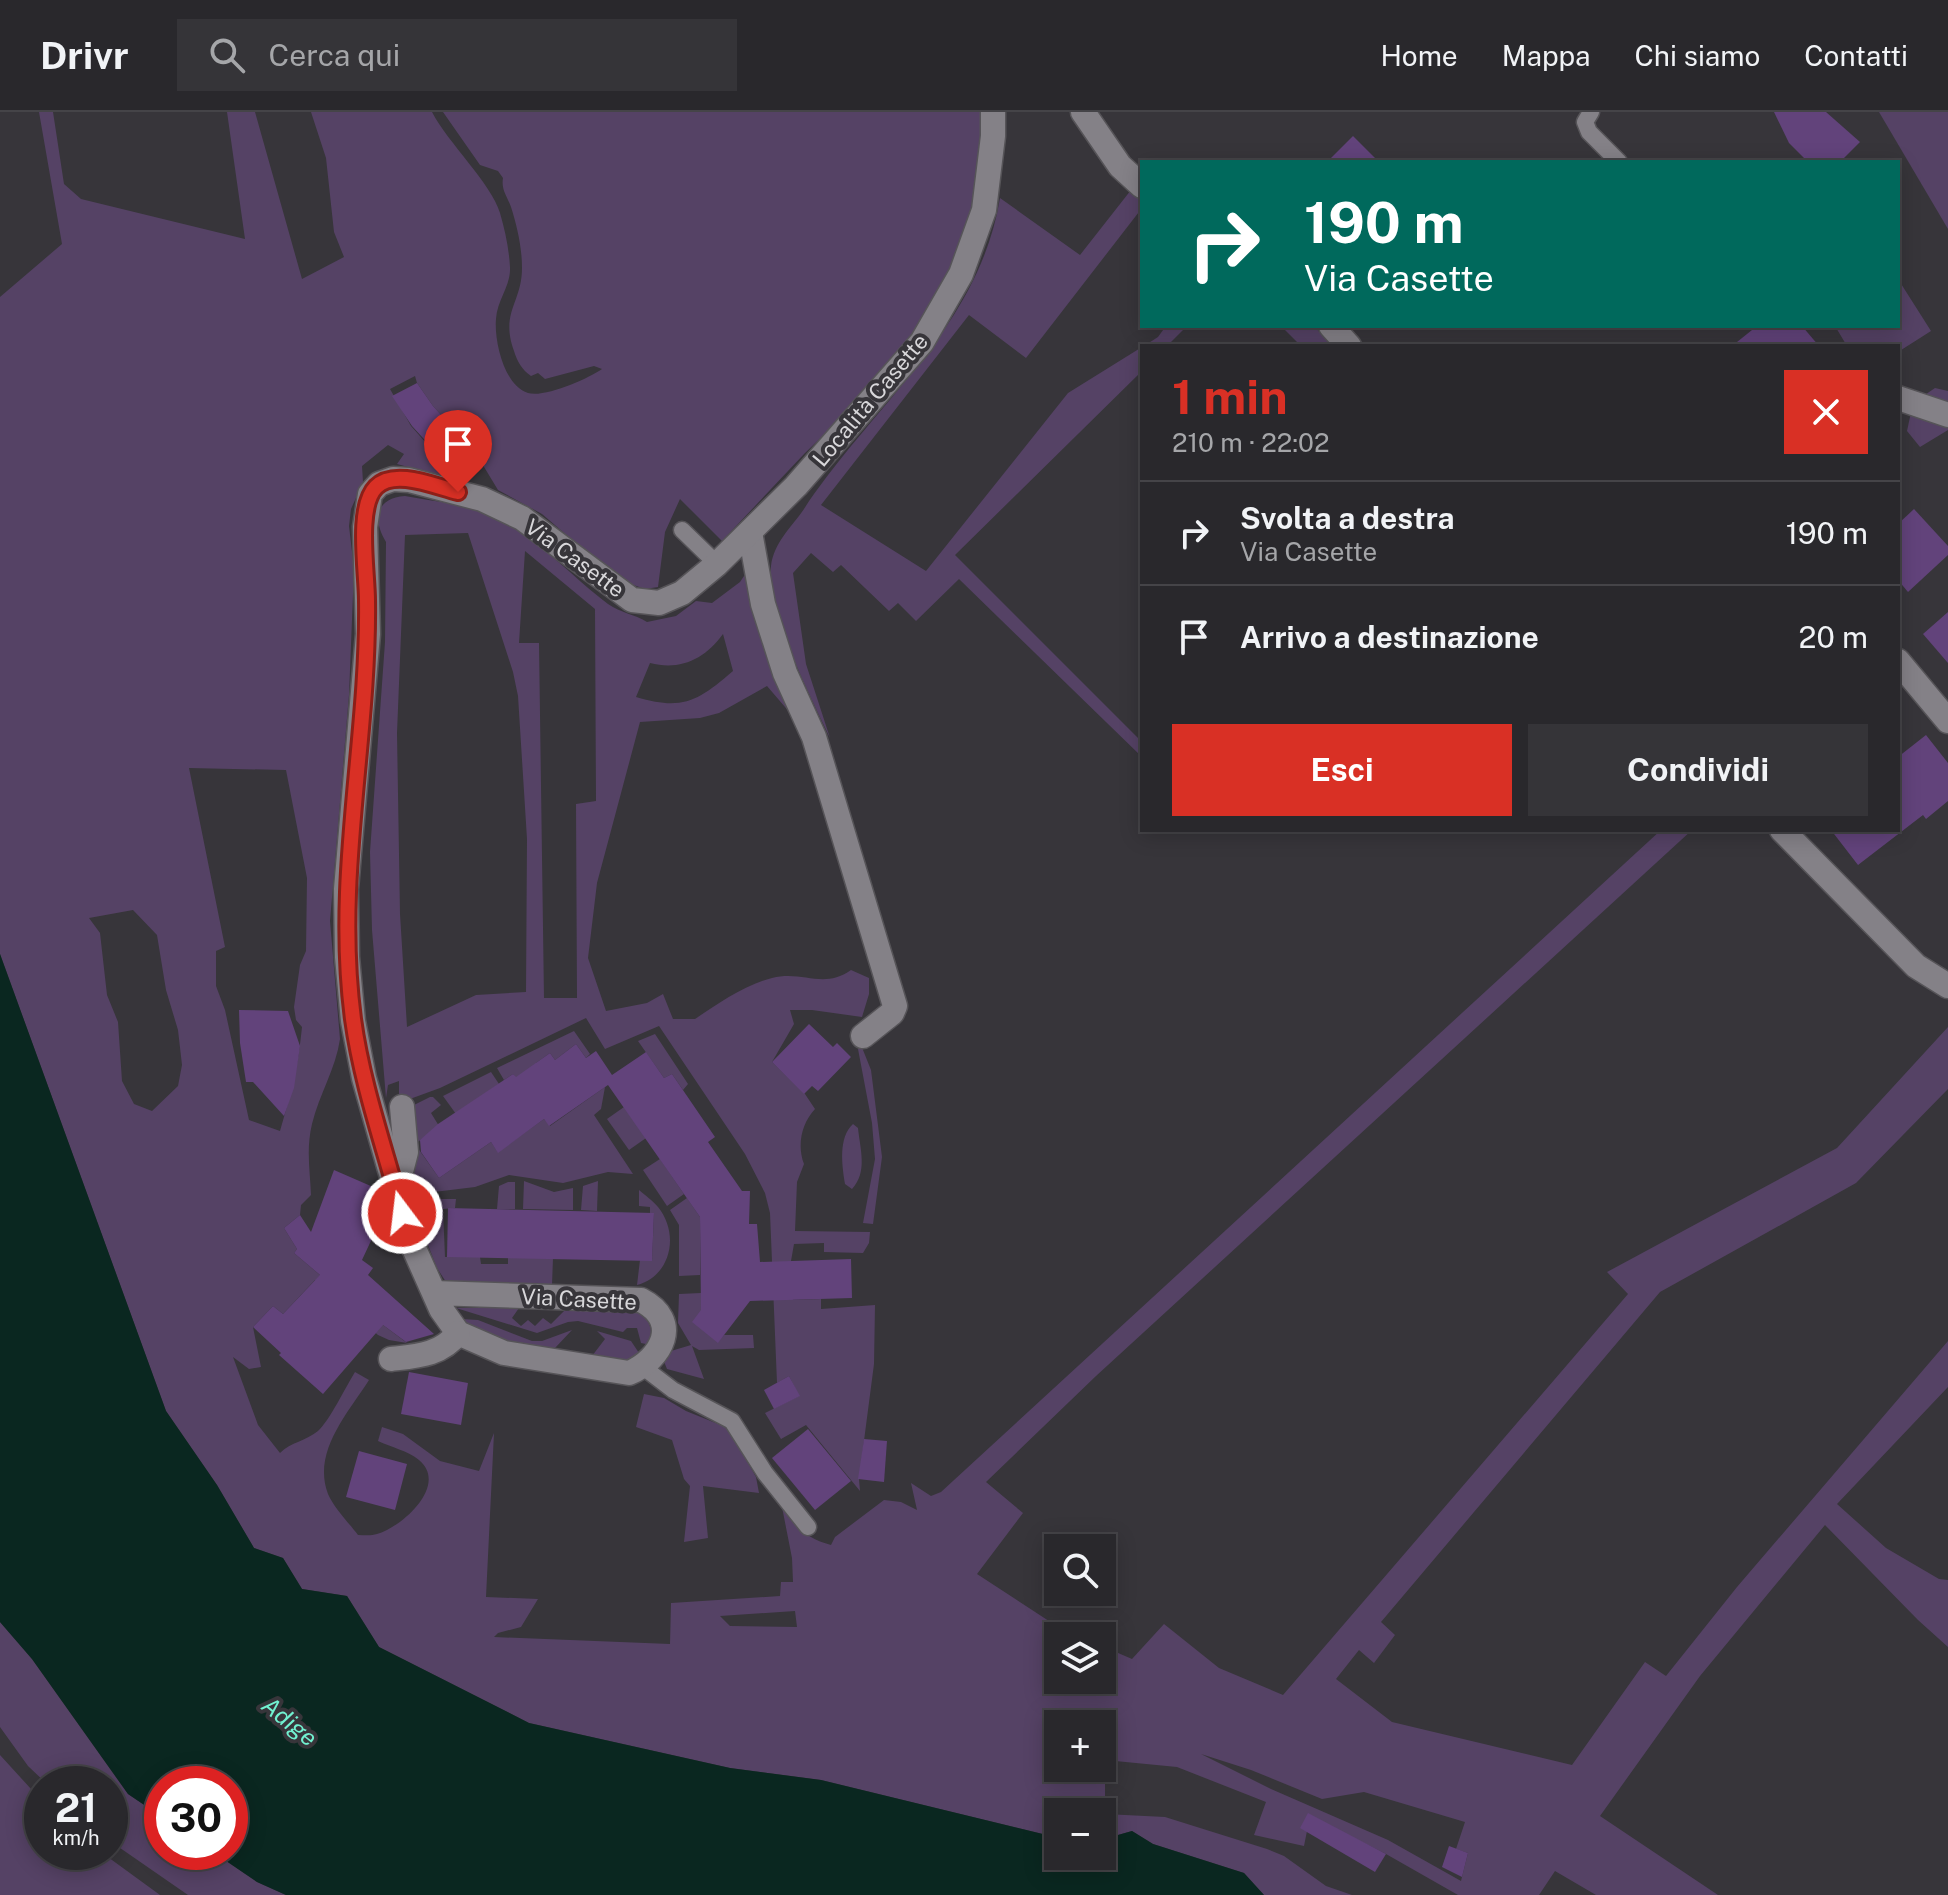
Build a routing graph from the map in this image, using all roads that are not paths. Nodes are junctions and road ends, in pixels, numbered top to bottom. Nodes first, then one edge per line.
1 (993, 112) edge
2 (1083, 112) edge
3 (1591, 112) edge
4 (1617, 160) edge
5 (1140, 184) edge
6 (1333, 328) edge
7 (1347, 344) edge
8 (1900, 399) edge
9 (1948, 415) edge
10 (682, 530) dead end
11 (750, 532) junction
12 (717, 564) junction
13 (1900, 663) edge
14 (1948, 721) edge
15 (1784, 832) edge
16 (1948, 986) edge
17 (863, 1036) dead end
18 (402, 1107) dead end
19 (396, 1189) junction
20 (434, 1293) junction
21 (458, 1333) junction
22 (391, 1359) dead end
23 (643, 1367) junction
24 (808, 1527) dead end

1 - 11 street, Località Casette
2 - 5 street
3 - 4 lane
6 - 7 street
8 - 9 street
10 - 12 lane
11 - 12 street, Via Casette
11 - 17 street
12 - 19 street, Via Casette
13 - 14 street
15 - 16 street
18 - 19 street
19 - 20 street, Via Casette
20 - 21 street, Via Casette
20 - 23 street, Via Casette
21 - 22 street
21 - 23 street
23 - 24 lane

